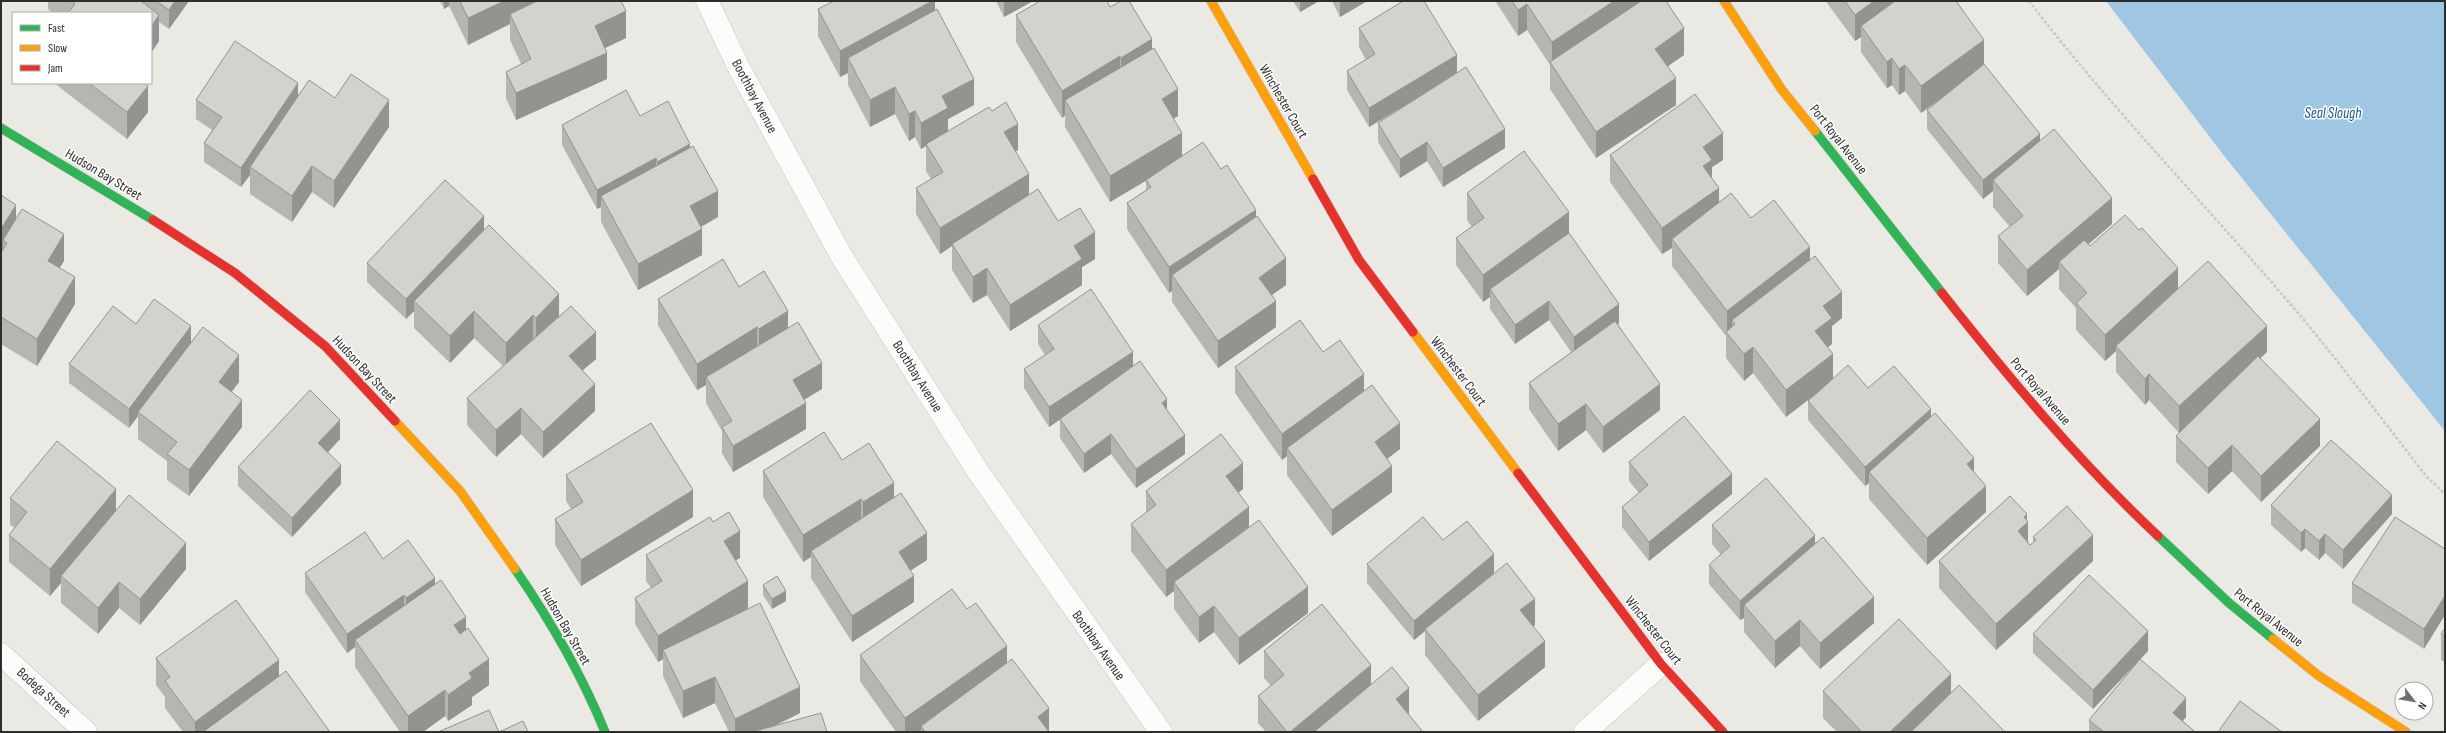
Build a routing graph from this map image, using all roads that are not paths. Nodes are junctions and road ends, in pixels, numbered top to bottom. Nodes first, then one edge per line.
1 (707, 1) edge
2 (1211, 1) edge
3 (1724, 1) edge
4 (1, 128) edge
5 (1, 654) edge
6 (1661, 664) junction
7 (86, 732) edge
8 (605, 732) edge
9 (1161, 732) edge
10 (1585, 732) edge
11 (1723, 732) edge
12 (2406, 732) edge

1 - 9 street, Boothbay Avenue
2 - 6 street, Winchester Court
3 - 12 street, Port Royal Avenue
4 - 8 street, Hudson Bay Street
5 - 7 street, Bodega Street
6 - 10 street
6 - 11 street, Winchester Court

